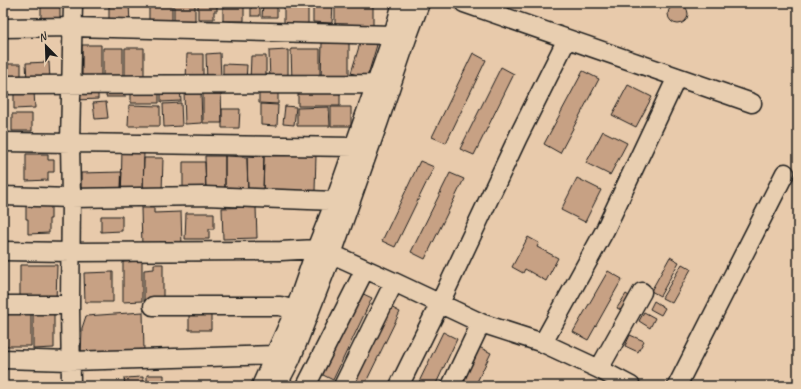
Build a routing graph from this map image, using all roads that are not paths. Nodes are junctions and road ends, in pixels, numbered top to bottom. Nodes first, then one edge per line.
1 (73, 3) edge
2 (402, 3) edge
3 (420, 3) edge
4 (464, 3) edge
5 (72, 27) junction
6 (3, 28) edge
7 (400, 36) junction
8 (567, 39) junction
9 (677, 77) junction
10 (375, 84) junction
11 (3, 85) edge
12 (71, 85) junction
13 (752, 103) dead end
14 (3, 142) edge
15 (70, 143) junction
16 (354, 147) junction
17 (785, 173) dead end
18 (3, 196) edge
19 (71, 198) junction
20 (335, 201) junction
21 (3, 251) edge
22 (324, 251) junction
23 (71, 252) junction
24 (365, 269) junction
25 (394, 282) junction
26 (642, 292) dead end
27 (440, 303) junction
28 (3, 305) edge
29 (70, 305) junction
30 (154, 306) dead end
31 (295, 310) junction
32 (481, 323) junction
33 (543, 343) junction
34 (283, 357) junction
35 (3, 359) edge
36 (70, 361) junction
37 (599, 369) junction
38 (70, 386) edge
39 (261, 386) edge
40 (277, 386) edge
41 (306, 386) edge
42 (343, 386) edge
43 (399, 386) edge
44 (451, 386) edge
45 (631, 386) edge
46 (677, 386) edge

1 - 5 street
2 - 7 street
3 - 7 street
4 - 8 street
5 - 6 street
5 - 7 street
5 - 12 street
7 - 10 street
7 - 22 street
8 - 9 street
8 - 27 street
9 - 13 street
9 - 33 street
10 - 12 street
10 - 16 street
11 - 12 street
12 - 15 street
14 - 15 street
15 - 16 street
15 - 19 street
16 - 20 street
17 - 46 street
18 - 19 street
19 - 20 street
19 - 23 street
20 - 22 street
21 - 23 street
22 - 23 street
22 - 24 street
22 - 31 street
22 - 34 street
23 - 29 street
24 - 25 street
24 - 41 street
25 - 27 street
25 - 42 street
26 - 37 street
27 - 32 street
27 - 43 street
28 - 29 street
29 - 36 street
30 - 31 street
31 - 34 street
32 - 33 street
32 - 44 street
33 - 37 street
34 - 36 street
34 - 39 street
34 - 40 street
35 - 36 street
36 - 38 street
37 - 45 street

